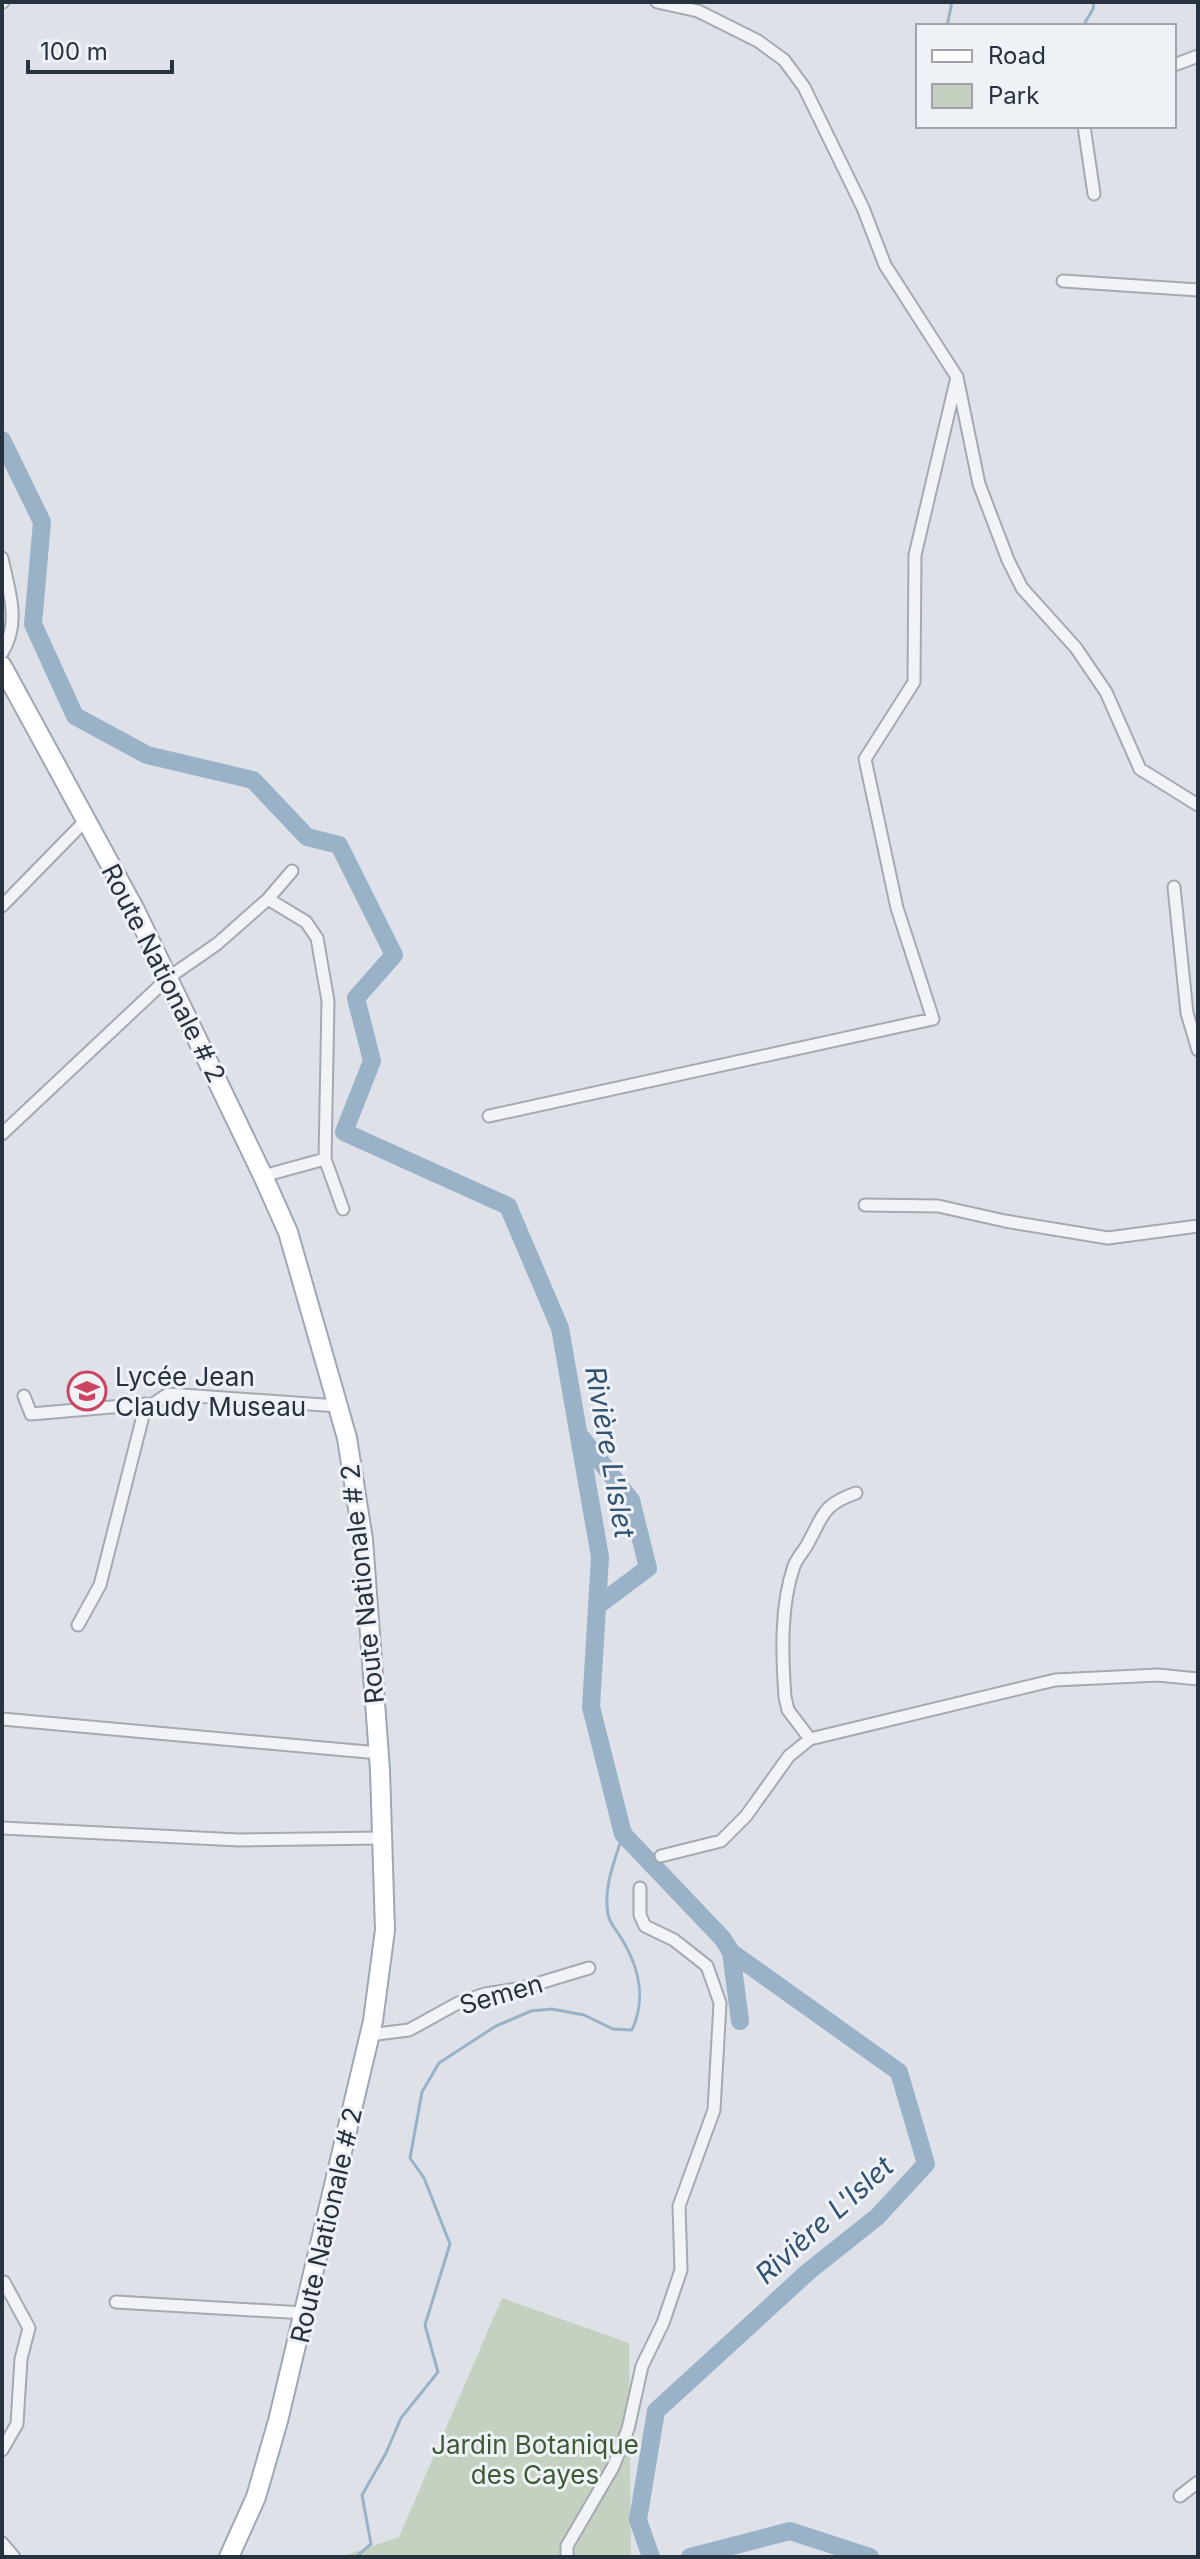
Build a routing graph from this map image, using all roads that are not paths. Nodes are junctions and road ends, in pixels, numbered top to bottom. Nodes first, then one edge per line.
1 (657, 2) edge
2 (1198, 56) edge
3 (1176, 64) edge
4 (1084, 128) edge
5 (1094, 194) dead end
6 (1063, 281) dead end
7 (1198, 290) edge
8 (957, 377) junction
9 (2, 558) edge
10 (2, 653) edge
11 (4, 677) edge
12 (1198, 805) edge
13 (85, 821) junction
14 (292, 871) dead end
15 (1174, 887) dead end
16 (268, 899) junction
17 (2, 906) edge
18 (168, 978) junction
19 (1197, 1048) edge
20 (489, 1116) dead end
21 (2, 1134) edge
22 (325, 1159) junction
23 (263, 1176) junction
24 (865, 1205) dead end
25 (343, 1209) dead end
26 (1198, 1226) edge
27 (24, 1396) dead end
28 (146, 1404) junction
29 (338, 1406) junction
30 (856, 1493) dead end
31 (78, 1625) dead end
32 (1198, 1679) edge
33 (2, 1719) edge
34 (810, 1739) junction
35 (379, 1753) junction
36 (2, 1828) edge
37 (382, 1838) junction
38 (661, 1856) dead end
39 (640, 1888) dead end
40 (589, 1968) dead end
41 (369, 2035) junction
42 (4, 2282) edge
43 (116, 2302) dead end
44 (305, 2313) junction
45 (2, 2450) edge
46 (1198, 2482) edge
47 (1180, 2496) dead end
48 (2, 2543) edge
49 (14, 2557) edge
50 (229, 2557) edge
51 (567, 2557) edge

1 - 8 street
2 - 3 street
4 - 5 street
6 - 7 street
8 - 12 street
8 - 20 street
9 - 10 street
11 - 13 main road, Route Nationale # 2
13 - 17 street
13 - 18 main road, Route Nationale # 2
14 - 16 street
15 - 19 street
16 - 18 street
16 - 22 street
18 - 21 street
18 - 23 main road, Route Nationale # 2
22 - 23 street
22 - 25 street
23 - 29 main road, Route Nationale # 2
24 - 26 street
27 - 28 street
28 - 29 street
28 - 31 street
29 - 35 main road, Route Nationale # 2
30 - 34 street
32 - 34 street
33 - 35 street
34 - 38 street
35 - 37 main road, Route Nationale # 2
36 - 37 street
37 - 41 main road, Route Nationale # 2
39 - 51 street
40 - 41 street, Semen
41 - 44 main road, Route Nationale # 2
42 - 45 street
43 - 44 street
44 - 50 main road, Route Nationale # 2
46 - 47 street
48 - 49 street

